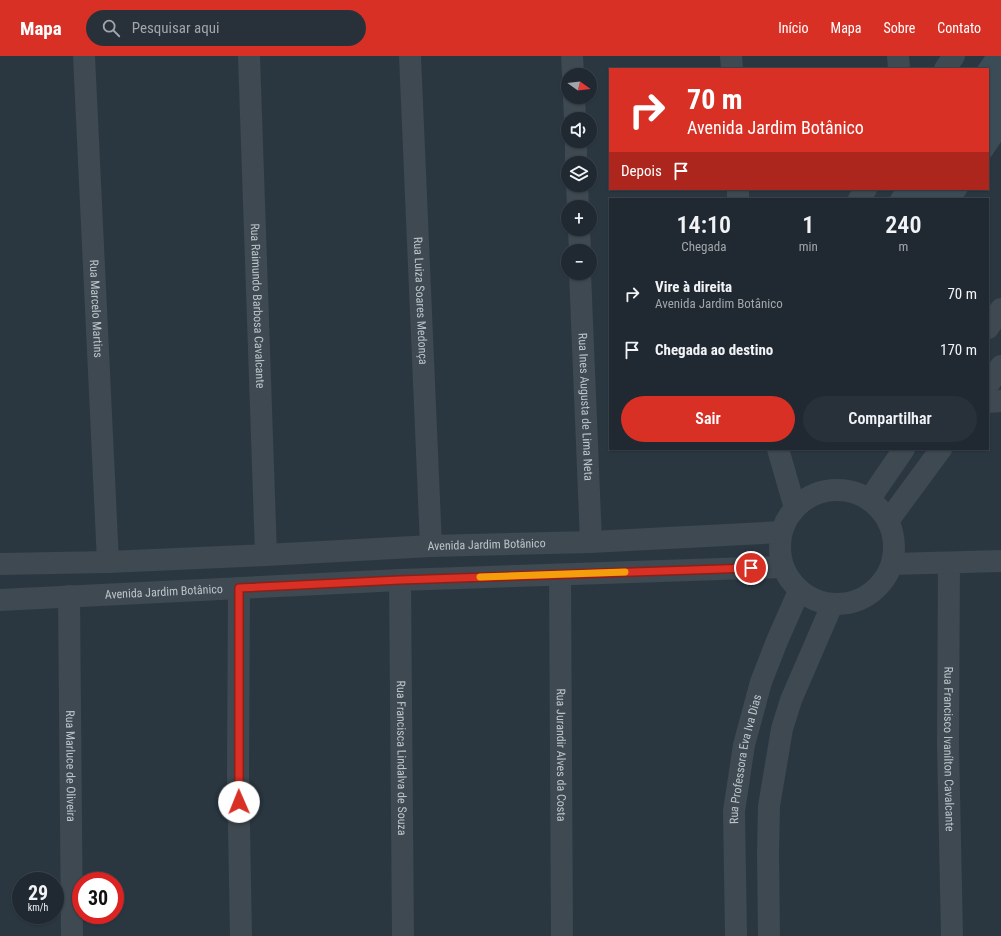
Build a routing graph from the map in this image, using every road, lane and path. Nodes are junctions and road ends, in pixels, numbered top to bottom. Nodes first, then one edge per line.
1 (84, 56) edge
2 (248, 56) edge
3 (410, 56) edge
4 (572, 56) edge
5 (732, 56) edge
6 (898, 56) edge
7 (954, 56) edge
8 (573, 68) edge
9 (732, 68) edge
10 (899, 68) edge
11 (946, 68) edge
12 (580, 280) edge
13 (1001, 309) edge
14 (989, 327) edge
15 (1001, 366) edge
16 (989, 384) edge
17 (989, 402) edge
18 (1001, 402) edge
19 (778, 450) edge
20 (903, 450) edge
21 (940, 450) edge
22 (869, 500) junction
23 (795, 508) junction
24 (888, 521) junction
25 (781, 532) junction
26 (591, 542) junction
27 (431, 546) junction
28 (266, 555) junction
29 (1001, 561) edge
30 (108, 562) junction
31 (949, 563) junction
32 (0, 564) edge
33 (892, 564) junction
34 (782, 567) junction
35 (560, 575) junction
36 (400, 580) junction
37 (239, 588) junction
38 (798, 591) junction
39 (69, 596) junction
40 (0, 600) edge
41 (832, 605) junction
42 (72, 936) edge
43 (241, 936) edge
44 (403, 936) edge
45 (562, 936) edge
46 (736, 936) edge
47 (769, 936) edge
48 (952, 936) edge

1 - 30 street, Rua Marcelo Martins
2 - 28 street, Rua Raimundo Barbosa Cavalcante
3 - 27 street, Rua Luiza Soares Medonça
4 - 8 street
5 - 9 street
6 - 10 street
7 - 11 street
12 - 26 street, Rua Ines Augusta de Lima Neta
13 - 14 street
15 - 16 street
17 - 18 street
19 - 23 street
20 - 22 street
21 - 24 street
22 - 23 street
22 - 24 street
23 - 25 street
24 - 33 street
25 - 26 street, Avenida Jardim Botânico
25 - 34 street
26 - 27 street, Avenida Jardim Botânico
27 - 28 street, Avenida Jardim Botânico
28 - 30 street, Avenida Jardim Botânico
29 - 31 street
30 - 32 street, Avenida Jardim Botânico
31 - 33 street
31 - 48 street, Rua Francisco Ivanílton Cavalcante
33 - 41 street
34 - 35 street, Avenida Jardim Botânico
34 - 38 street
35 - 36 street, Avenida Jardim Botânico
35 - 45 street, Rua Jurandir Alves da Costa
36 - 37 street, Avenida Jardim Botânico
36 - 44 street, Rua Francisca Lindalva de Souza
37 - 39 street, Avenida Jardim Botânico
37 - 43 street
38 - 41 street
38 - 46 street, Rua Professora Eva Iva Dias
39 - 40 street, Avenida Jardim Botânico
39 - 42 street, Rua Marluce de Oliveira
41 - 47 street

